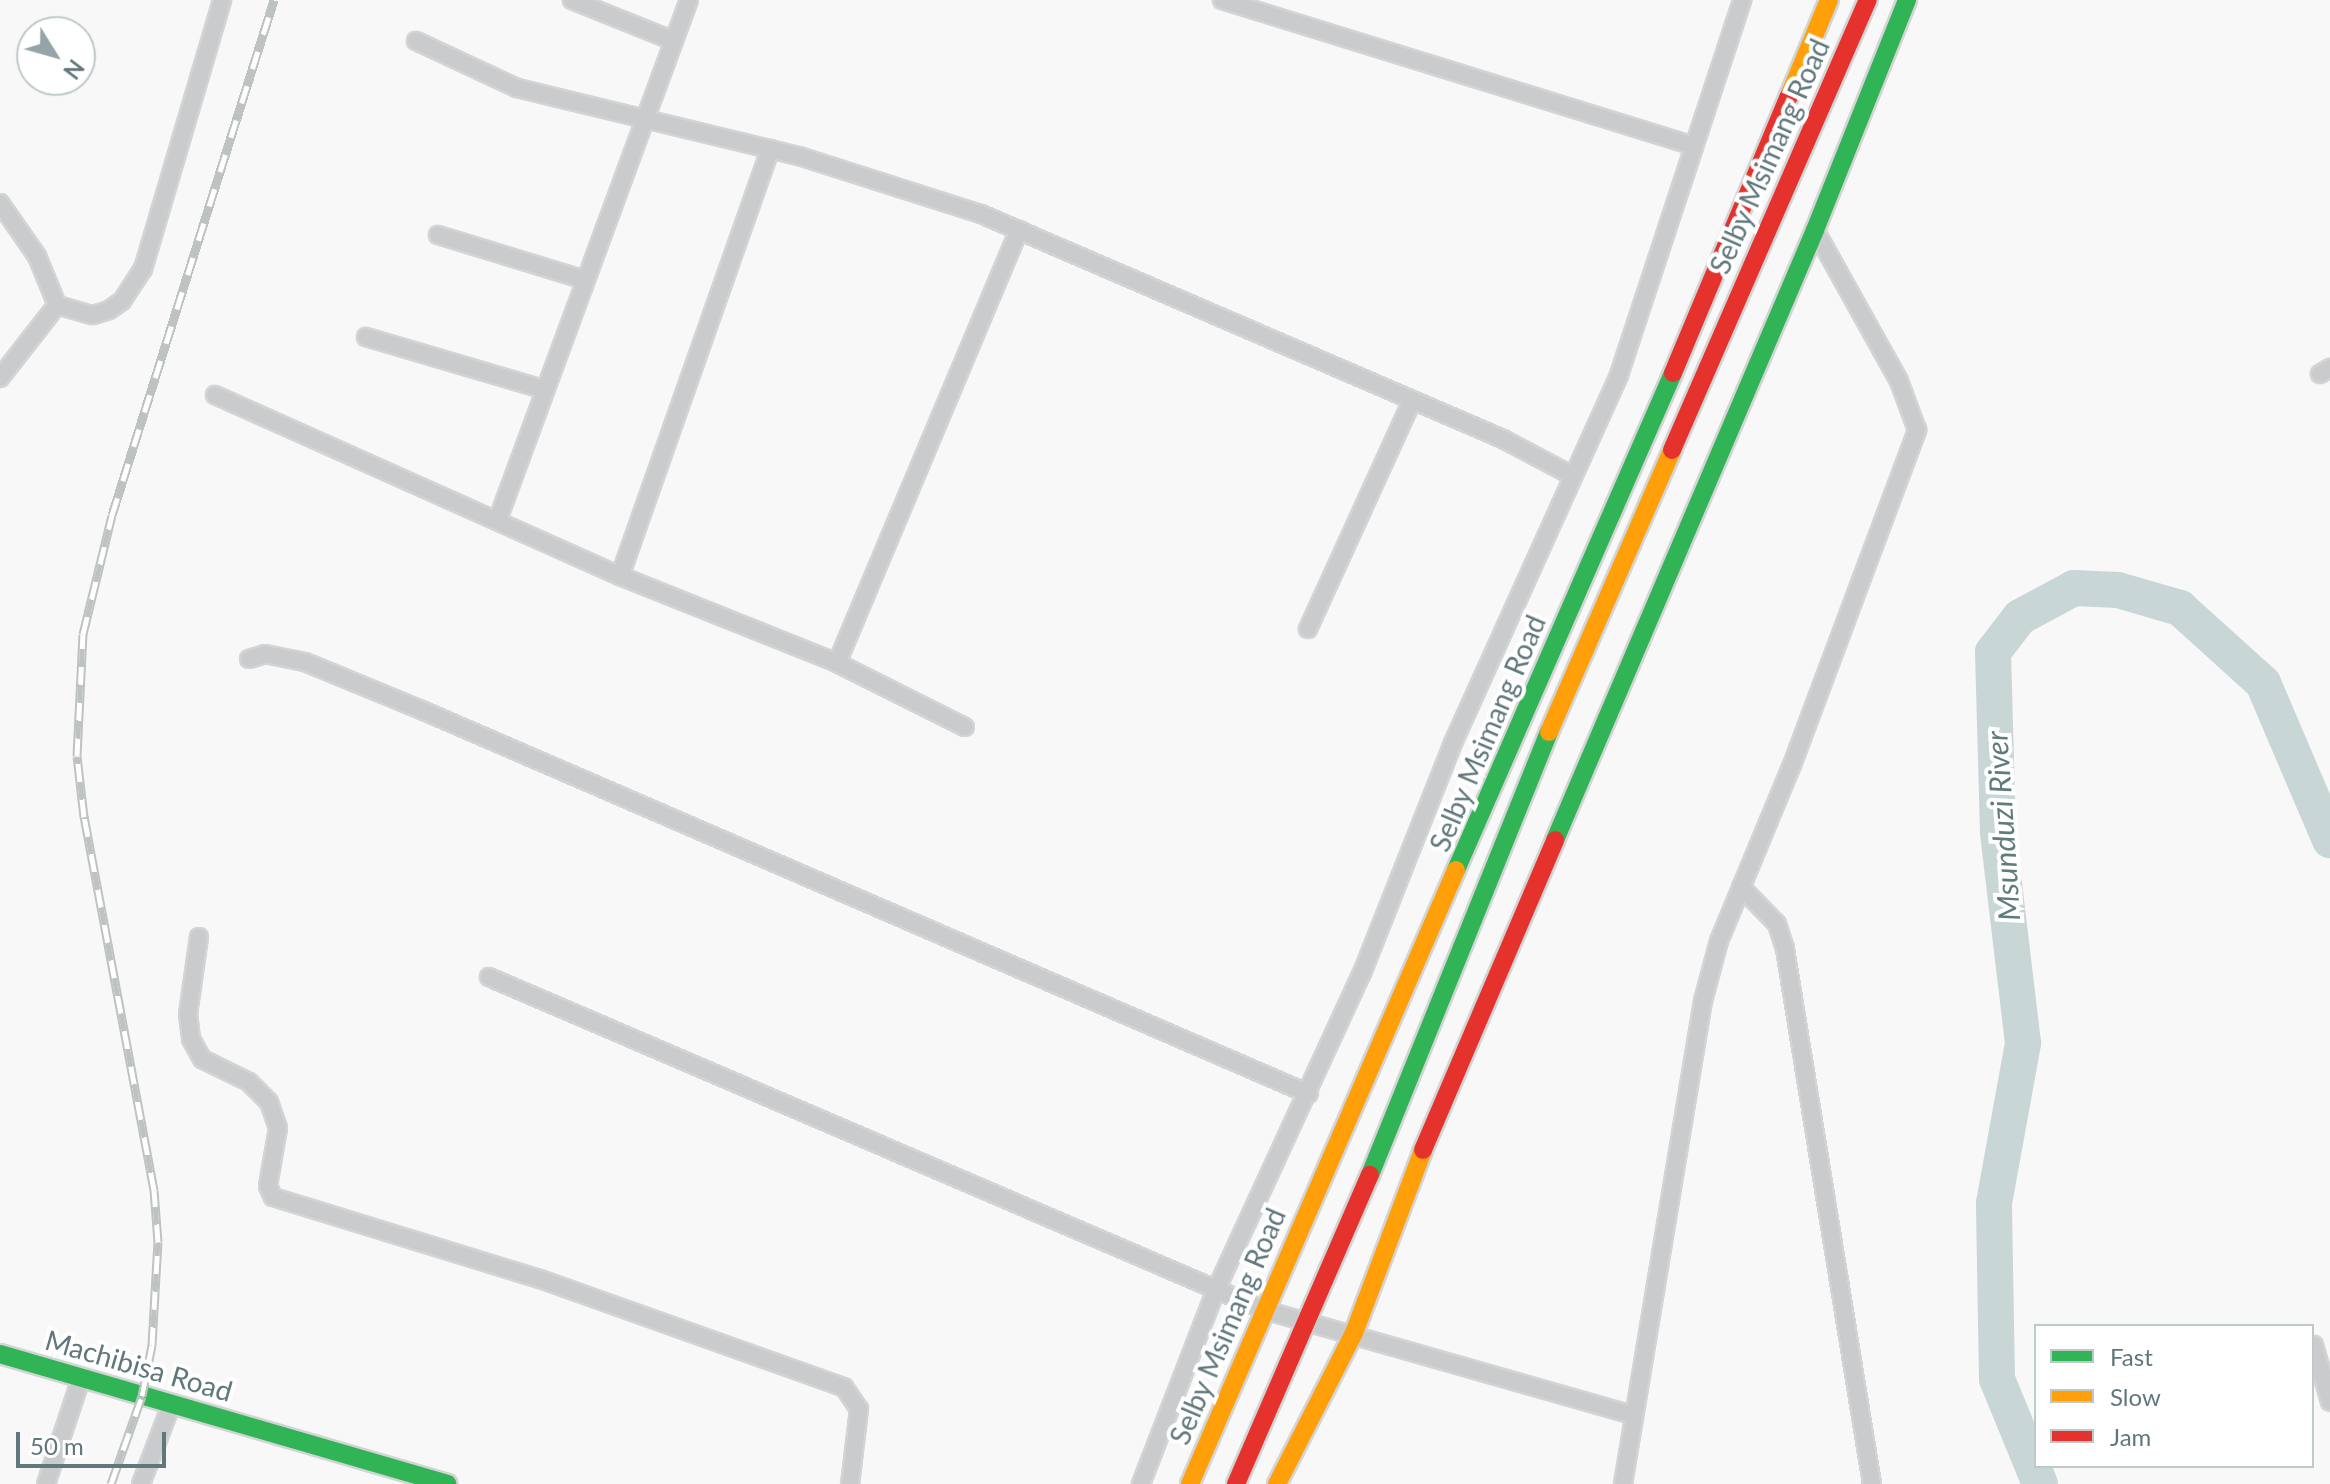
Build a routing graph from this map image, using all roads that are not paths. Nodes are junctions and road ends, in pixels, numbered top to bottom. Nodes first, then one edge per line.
1 (572, 0) edge
2 (689, 0) edge
3 (1222, 0) edge
4 (1742, 0) edge
5 (1829, 0) edge
6 (1868, 0) edge
7 (1907, 0) edge
8 (216, 4) edge
9 (416, 41) dead end
10 (674, 41) junction
11 (645, 120) junction
12 (1694, 146) junction
13 (770, 149) junction
14 (0, 203) edge
15 (1019, 230) junction
16 (1815, 230) junction
17 (438, 235) dead end
18 (585, 280) junction
19 (57, 305) junction
20 (366, 337) dead end
21 (0, 378) edge
22 (543, 389) junction
23 (215, 395) dead end
24 (1412, 401) junction
25 (1573, 476) junction
26 (498, 519) junction
27 (620, 576) junction
28 (1308, 629) dead end
29 (249, 659) dead end
30 (837, 663) junction
31 (965, 727) dead end
32 (1741, 887) junction
33 (199, 937) dead end
34 (489, 977) dead end
35 (1309, 1094) junction
36 (1216, 1290) junction
37 (1264, 1310) junction
38 (1310, 1322) junction
39 (1354, 1333) junction
40 (2314, 1345) edge
41 (0, 1354) edge
42 (81, 1378) junction
43 (2330, 1402) edge
44 (172, 1403) junction
45 (1633, 1415) junction
46 (46, 1484) edge
47 (141, 1484) edge
48 (447, 1484) edge
49 (850, 1484) edge
50 (1141, 1484) edge
51 (1190, 1484) edge
52 (1236, 1484) edge
53 (1277, 1484) edge
54 (1623, 1484) edge
55 (1872, 1484) edge

1 - 10 street
2 - 10 street
3 - 12 street
4 - 12 street
5 - 37 main road, Selby Msimang Road
6 - 38 main road, Selby Msimang Road
7 - 16 main road
8 - 19 street
9 - 11 street
10 - 11 street
11 - 13 street
11 - 18 street
12 - 25 street
13 - 15 street
13 - 27 street
14 - 19 street
15 - 24 street
15 - 30 street
16 - 32 street
16 - 39 main road
17 - 18 street
18 - 22 street
19 - 21 street
20 - 22 street
22 - 26 street
23 - 26 street
24 - 25 street
24 - 28 street
25 - 35 street
26 - 27 street
27 - 30 street
29 - 35 street
30 - 31 street
32 - 45 street
32 - 55 street
33 - 49 street
34 - 36 street
35 - 36 street
36 - 37 street
36 - 50 street
37 - 38 street
37 - 51 main road, Selby Msimang Road
38 - 39 street
38 - 52 main road, Selby Msimang Road
39 - 45 street
39 - 53 main road
40 - 43 street
41 - 42 main road, Machibisa Road
42 - 44 main road, Machibisa Road
42 - 46 street
44 - 47 street
44 - 48 main road, Machibisa Road
45 - 54 street

